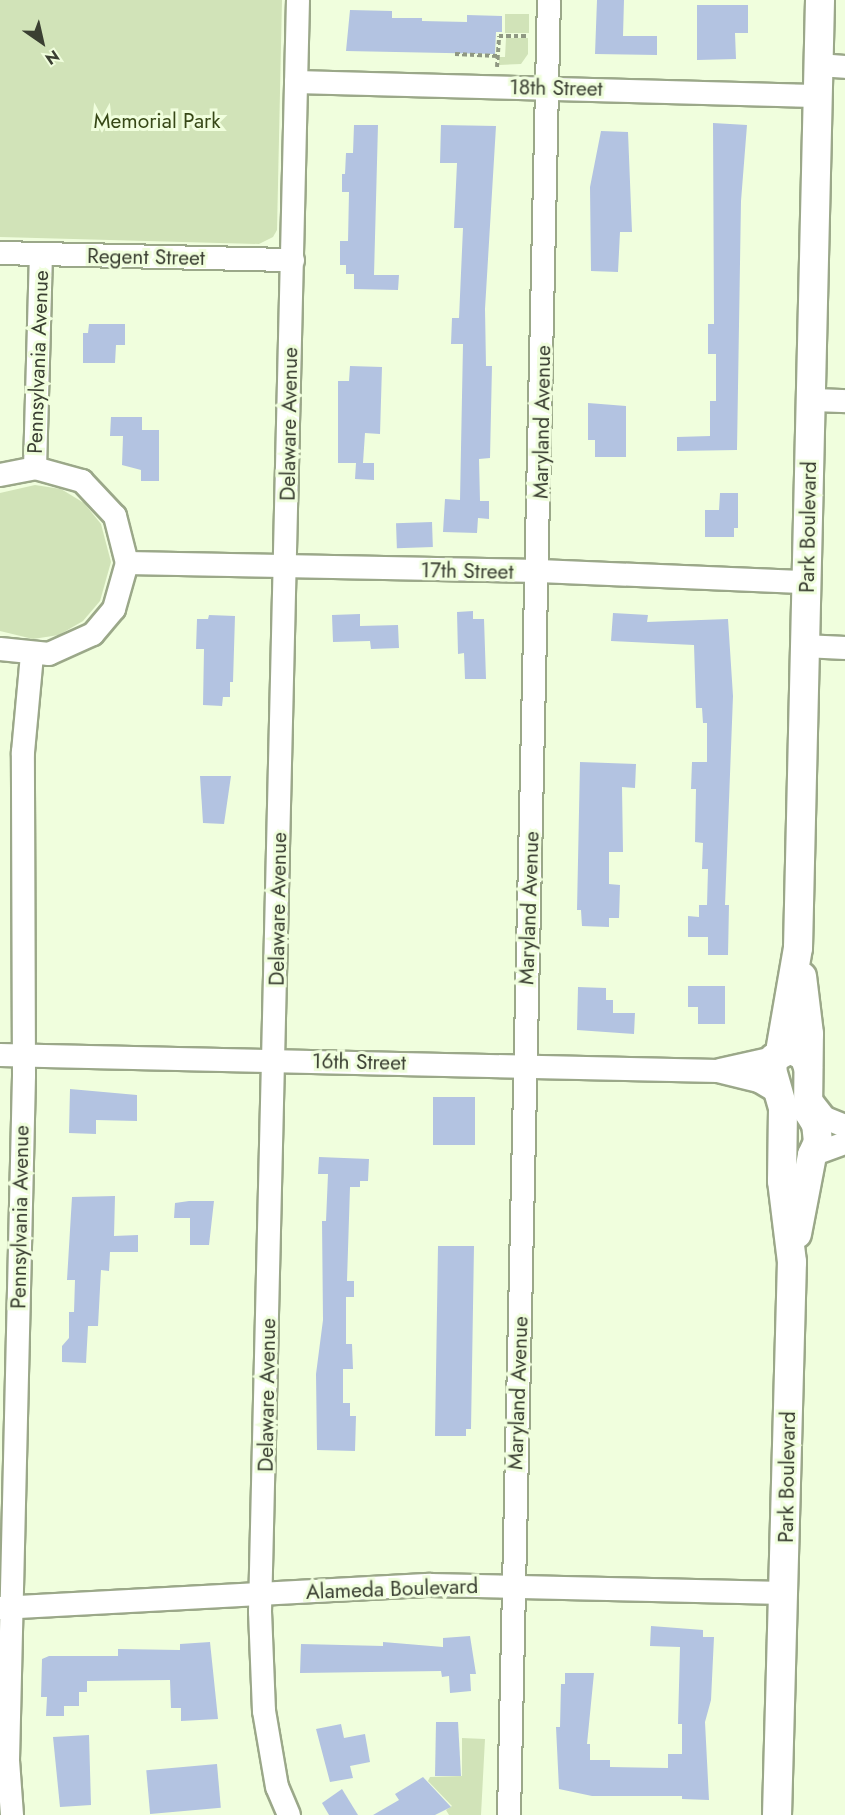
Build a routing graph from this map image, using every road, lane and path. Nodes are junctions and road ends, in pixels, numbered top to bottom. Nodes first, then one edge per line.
1 (298, 0) edge
2 (549, 0) edge
3 (820, 0) edge
4 (530, 36) dead end
5 (455, 54) dead end
6 (497, 56) junction
7 (832, 66) edge
8 (497, 67) dead end
9 (296, 82) junction
10 (548, 88) junction
11 (817, 96) junction
12 (0, 253) edge
13 (41, 255) junction
14 (293, 260) junction
15 (810, 400) junction
16 (845, 401) edge
17 (35, 468) junction
18 (0, 475) edge
19 (127, 563) junction
20 (286, 569) junction
21 (539, 571) junction
22 (807, 582) junction
23 (804, 646) junction
24 (845, 648) edge
25 (0, 649) edge
26 (32, 655) junction
27 (798, 948) junction
28 (0, 1055) edge
29 (777, 1055) junction
30 (23, 1056) junction
31 (276, 1061) junction
32 (526, 1066) junction
33 (718, 1071) junction
34 (799, 1085) junction
35 (845, 1126) edge
36 (784, 1139) junction
37 (845, 1143) edge
38 (812, 1155) junction
39 (792, 1262) junction
40 (513, 1587) junction
41 (262, 1593) junction
42 (784, 1593) junction
43 (5, 1608) edge
44 (12, 1815) edge
45 (289, 1815) edge
46 (509, 1815) edge
47 (777, 1815) edge

1 - 9 street, Delaware Avenue
2 - 10 street, Maryland Avenue
3 - 7 street, Park Boulevard
4 - 6 path
5 - 6 path
6 - 8 path
7 - 11 street, Park Boulevard
9 - 10 street, 18th Street
9 - 14 street, Delaware Avenue
10 - 11 street, 18th Street
10 - 21 street, Maryland Avenue
11 - 15 street, Park Boulevard
12 - 13 street, Regent Street
13 - 14 street, Regent Street
13 - 17 street, Pennsylvania Avenue
14 - 20 street, Delaware Avenue
15 - 16 street
15 - 22 street, Park Boulevard
17 - 18 street
17 - 19 street
19 - 20 street, 17th Street
19 - 26 street
20 - 21 street, 17th Street
20 - 31 street, Delaware Avenue
21 - 22 street, 17th Street
21 - 32 street, Maryland Avenue
22 - 23 street, Park Boulevard
23 - 24 street
23 - 27 street, Park Boulevard
25 - 26 street
26 - 30 street, Pennsylvania Avenue
27 - 29 street, Park Boulevard
27 - 34 street
28 - 30 street, 16th Street
29 - 33 street
29 - 34 street, Park Boulevard
29 - 34 street
30 - 31 street, 16th Street
30 - 43 street, Pennsylvania Avenue
31 - 32 street, 16th Street
31 - 41 street, Delaware Avenue
32 - 33 street, 16th Street
32 - 40 street, Maryland Avenue
33 - 34 street
34 - 35 street
34 - 36 street, Park Boulevard
34 - 38 street
36 - 38 street
36 - 39 street, Park Boulevard
37 - 38 street
38 - 39 street
39 - 42 street, Park Boulevard
40 - 41 street, Alameda Boulevard
40 - 42 street, Alameda Boulevard
40 - 46 street, Maryland Avenue
41 - 43 street, Alameda Boulevard
41 - 45 street, Delaware Avenue
42 - 47 street, Park Boulevard
43 - 44 street, Pennsylvania Avenue

